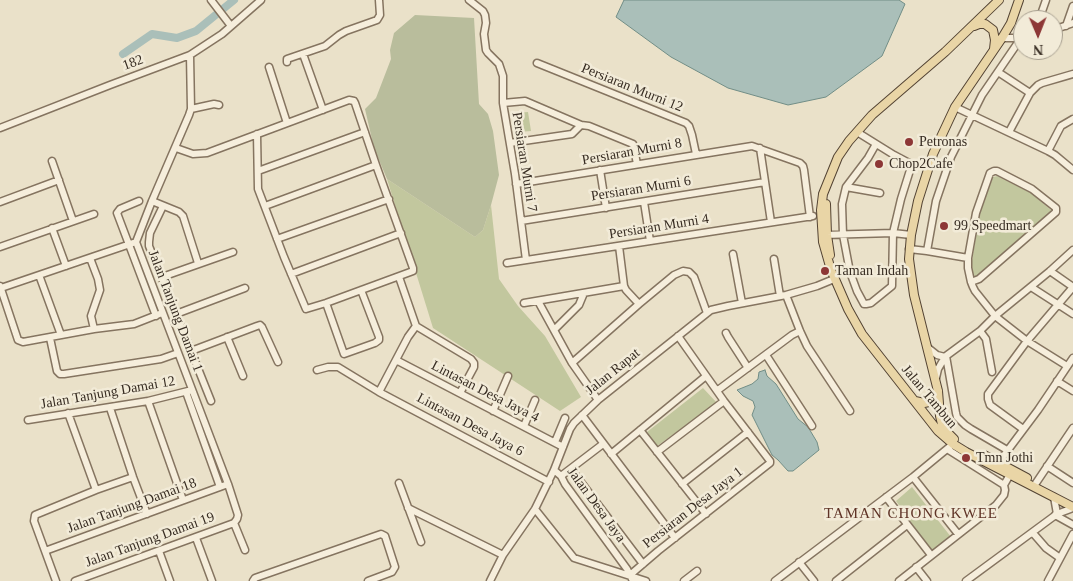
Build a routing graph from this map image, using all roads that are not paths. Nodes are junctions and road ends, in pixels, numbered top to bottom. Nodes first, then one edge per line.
1 (211, 0) edge
2 (261, 0) edge
3 (379, 0) edge
4 (469, 0) edge
5 (999, 0) edge
6 (1019, 0) edge
7 (1073, 6) edge
8 (1073, 23) edge
9 (231, 26) junction
10 (1066, 26) junction
11 (1063, 27) edge
12 (970, 28) junction
13 (1002, 38) junction
14 (1013, 38) edge
15 (993, 51) junction
16 (1013, 51) edge
17 (303, 54) junction
18 (190, 55) junction
19 (287, 62) dead end
20 (537, 63) dead end
21 (269, 67) dead end
22 (998, 72) junction
23 (1073, 74) edge
24 (1030, 93) junction
25 (503, 103) junction
26 (219, 105) dead end
27 (955, 107) junction
28 (191, 109) junction
29 (323, 110) junction
30 (972, 115) junction
31 (1073, 119) edge
32 (287, 123) junction
33 (581, 125) junction
34 (0, 128) edge
35 (365, 132) junction
36 (857, 132) junction
37 (1009, 132) junction
38 (258, 134) junction
39 (510, 143) junction
40 (876, 144) junction
41 (176, 148) junction
42 (760, 148) junction
43 (1048, 151) junction
44 (696, 154) junction
45 (52, 161) dead end
46 (637, 164) junction
47 (376, 165) junction
48 (600, 170) junction
49 (1073, 170) edge
50 (258, 171) junction
51 (58, 180) junction
52 (765, 182) junction
53 (516, 184) junction
54 (846, 187) junction
55 (880, 193) dead end
56 (824, 194) junction
57 (389, 199) junction
58 (139, 201) dead end
59 (0, 202) edge
60 (152, 202) junction
61 (644, 202) junction
62 (163, 206) junction
63 (265, 206) junction
64 (606, 208) junction
65 (94, 214) dead end
66 (812, 216) junction
67 (73, 221) junction
68 (521, 221) junction
69 (771, 222) junction
70 (52, 228) junction
71 (401, 233) junction
72 (893, 233) junction
73 (824, 234) junction
74 (843, 235) junction
75 (911, 235) junction
76 (277, 239) junction
77 (650, 241) junction
78 (136, 242) junction
79 (128, 245) junction
80 (619, 246) junction
81 (0, 247) edge
82 (909, 249) junction
83 (1073, 250) edge
84 (927, 251) junction
85 (233, 252) dead end
86 (733, 254) dead end
87 (90, 258) junction
88 (968, 258) junction
89 (774, 259) dead end
90 (526, 260) junction
91 (198, 263) junction
92 (507, 263) dead end
93 (66, 266) junction
94 (1050, 271) junction
95 (291, 274) junction
96 (39, 275) junction
97 (834, 276) junction
98 (162, 277) junction
99 (399, 277) junction
100 (972, 282) junction
101 (624, 286) junction
102 (0, 287) edge
103 (1031, 287) junction
104 (1073, 287) edge
105 (245, 288) dead end
106 (361, 290) junction
107 (584, 293) junction
108 (783, 296) junction
109 (538, 301) junction
110 (326, 303) junction
111 (524, 303) dead end
112 (742, 303) junction
113 (639, 304) junction
114 (1057, 305) junction
115 (707, 312) junction
116 (159, 314) junction
117 (176, 314) junction
118 (1073, 314) edge
119 (995, 316) junction
120 (416, 326) junction
121 (94, 329) junction
122 (554, 330) junction
123 (800, 331) junction
124 (980, 331) junction
125 (726, 333) dead end
126 (61, 335) junction
127 (678, 336) junction
128 (227, 337) junction
129 (50, 338) junction
130 (1027, 341) junction
131 (927, 347) junction
132 (191, 351) junction
133 (178, 353) junction
134 (766, 355) junction
135 (946, 356) junction
136 (1073, 358) edge
137 (396, 360) junction
138 (278, 362) dead end
139 (572, 363) junction
140 (1067, 366) junction
141 (748, 368) junction
142 (317, 370) dead end
143 (992, 372) dead end
144 (243, 376) dead end
145 (508, 376) dead end
146 (706, 376) junction
147 (935, 381) junction
148 (1057, 381) junction
149 (718, 390) junction
150 (189, 391) junction
151 (938, 391) junction
152 (1073, 391) edge
153 (379, 392) junction
154 (460, 393) junction
155 (535, 400) dead end
156 (598, 400) junction
157 (148, 401) junction
158 (212, 401) dead end
159 (724, 401) junction
160 (915, 401) junction
161 (110, 408) junction
162 (493, 410) junction
163 (850, 411) dead end
164 (68, 414) junction
165 (582, 415) junction
166 (565, 418) dead end
167 (28, 420) dead end
168 (524, 426) junction
169 (812, 426) dead end
170 (640, 430) junction
171 (1023, 430) junction
172 (748, 432) junction
173 (1072, 432) edge
174 (555, 442) junction
175 (603, 444) junction
176 (563, 447) junction
177 (950, 447) junction
178 (1007, 450) junction
179 (657, 452) junction
180 (611, 454) junction
181 (997, 465) junction
182 (1048, 466) junction
183 (571, 469) junction
184 (554, 470) junction
185 (1012, 472) junction
186 (561, 476) junction
187 (133, 477) junction
188 (913, 477) junction
189 (549, 482) junction
190 (399, 483) dead end
191 (1073, 483) edge
192 (228, 484) junction
193 (682, 484) junction
194 (1035, 484) junction
195 (1004, 485) junction
196 (220, 486) junction
197 (96, 490) junction
198 (886, 497) junction
199 (1054, 497) junction
200 (183, 500) junction
201 (1073, 501) edge
202 (1073, 507) edge
203 (408, 508) junction
204 (535, 509) junction
205 (147, 514) junction
206 (706, 514) junction
207 (1056, 514) junction
208 (234, 523) junction
209 (907, 525) junction
210 (1073, 525) edge
211 (1033, 533) junction
212 (958, 534) junction
213 (1073, 534) edge
214 (196, 538) junction
215 (675, 538) junction
216 (421, 542) dead end
217 (245, 550) dead end
218 (45, 551) junction
219 (159, 551) junction
220 (503, 555) junction
221 (931, 555) junction
222 (1060, 558) junction
223 (799, 562) junction
224 (643, 564) junction
225 (916, 568) junction
226 (696, 571) dead end
227 (632, 578) edge
228 (969, 580) edge
229 (56, 581) edge
230 (75, 581) edge
231 (170, 581) edge
232 (212, 581) edge
233 (253, 581) edge
234 (370, 581) edge
235 (490, 581) edge
236 (646, 581) edge
237 (684, 581) edge
238 (774, 581) edge
239 (814, 581) edge
240 (836, 581) edge
241 (899, 581) edge
242 (927, 581) edge
243 (1048, 581) edge

1 - 9 street
2 - 9 street, 182
3 - 17 street
4 - 25 street, Persiaran Murni 7
5 - 12 main road, Jalan Tambun
6 - 13 main road, Jalan Tambun
7 - 10 street
8 - 10 street
9 - 18 street, 182
10 - 11 street
12 - 15 main road
12 - 36 main road, Jalan Tambun
13 - 14 street
13 - 15 main road, Jalan Tambun
15 - 27 main road, Jalan Tambun
16 - 22 street
17 - 19 street
17 - 29 street
18 - 28 street
18 - 34 street, 182
20 - 44 street, Persiaran Murni 12
21 - 32 street
22 - 24 street
22 - 30 street
23 - 24 street
24 - 37 street
25 - 33 street
25 - 39 street, Persiaran Murni 7
26 - 28 street
27 - 30 street
27 - 75 main road, Jalan Tambun
28 - 41 street, Jalan Tanjung Damai 1
29 - 32 street
29 - 35 street
30 - 37 street
30 - 84 street
31 - 43 street
32 - 38 street
33 - 39 street
33 - 46 street
35 - 47 street
35 - 50 street
36 - 40 street
36 - 56 main road, Jalan Tambun
37 - 43 street
38 - 41 street
38 - 50 street
39 - 53 street, Persiaran Murni 7
40 - 54 street
40 - 72 street
41 - 60 street, Jalan Tanjung Damai 1
42 - 44 street, Persiaran Murni 8
42 - 52 street
42 - 66 street
43 - 49 street
44 - 46 street, Persiaran Murni 8
45 - 51 street
46 - 48 street, Persiaran Murni 8
47 - 57 street
47 - 63 street
48 - 53 street, Persiaran Murni 8
48 - 64 street
50 - 63 street
51 - 59 street
51 - 67 street
52 - 61 street, Persiaran Murni 6
52 - 69 street
53 - 68 street, Persiaran Murni 7
54 - 55 street
54 - 74 street
56 - 66 main road
56 - 73 main road, Jalan Tambun
57 - 71 street
57 - 76 street
58 - 79 street
60 - 62 street
60 - 78 street, Jalan Tanjung Damai 1
61 - 64 street, Persiaran Murni 6
61 - 77 street
62 - 91 street
62 - 98 street
63 - 76 street
64 - 68 street, Persiaran Murni 6
65 - 67 street
66 - 69 street, Persiaran Murni 4
66 - 73 main road
67 - 70 street
68 - 90 street, Persiaran Murni 7
69 - 77 street, Persiaran Murni 4
70 - 81 street
70 - 93 street
71 - 95 street
71 - 99 street
72 - 74 street
72 - 74 street
72 - 75 street
73 - 74 street
73 - 97 main road, Jalan Tambun
75 - 82 main road, Jalan Tambun
76 - 95 street
77 - 80 street, Persiaran Murni 4
78 - 79 street
78 - 116 street, Jalan Tanjung Damai 1
79 - 87 street
79 - 116 street
80 - 90 street, Persiaran Murni 4
80 - 101 street
82 - 84 street
82 - 131 main road, Jalan Tambun
83 - 94 street
84 - 88 street
85 - 91 street
86 - 112 street
87 - 93 street
87 - 121 street
88 - 100 street
88 - 100 street
89 - 108 street
90 - 92 street, Persiaran Murni 4
91 - 98 street
93 - 96 street
94 - 103 street
94 - 104 street
95 - 110 street
96 - 102 street
96 - 126 street
97 - 108 street, Jalan Rapat
97 - 160 main road, Jalan Tambun
98 - 117 street
99 - 106 street
99 - 120 street
100 - 119 street
101 - 107 street
101 - 113 street
102 - 129 street
103 - 114 street
103 - 119 street
104 - 114 street
105 - 117 street
106 - 110 street
106 - 110 street
107 - 109 street
107 - 122 street
108 - 112 street, Jalan Rapat
108 - 123 street
109 - 111 street
109 - 122 street
112 - 115 street, Jalan Rapat
113 - 115 street
113 - 139 street
114 - 118 street
114 - 130 street
115 - 127 street, Jalan Rapat
116 - 121 street
116 - 133 street, Jalan Tanjung Damai 1
117 - 132 street
119 - 124 street
119 - 130 street
120 - 137 street
120 - 154 street
121 - 126 street
122 - 139 street
123 - 134 street
123 - 163 street
124 - 135 street
124 - 143 street
125 - 141 street
126 - 129 street
127 - 146 street
127 - 156 street, Jalan Rapat
128 - 132 street
128 - 138 street
128 - 144 street
129 - 133 street
130 - 140 street
130 - 171 street
131 - 135 street
131 - 147 main road, Jalan Tambun
132 - 158 street
133 - 150 street, Jalan Tanjung Damai 1
134 - 141 street
134 - 169 street
135 - 147 street
135 - 178 street
136 - 140 street
137 - 153 street
137 - 154 street, Lintasan Desa Jaya 4
139 - 156 street
140 - 148 street
141 - 149 street
142 - 153 street, Lintasan Desa Jaya 6
145 - 162 street
146 - 149 street
146 - 170 street
147 - 151 main road, Jalan Tambun
148 - 152 street
148 - 171 street
149 - 159 street
150 - 157 street, Jalan Tanjung Damai 12
150 - 192 street, Jalan Tanjung Damai 1
150 - 196 street
151 - 160 main road
151 - 181 main road, Jalan Tambun
153 - 189 street, Lintasan Desa Jaya 6
154 - 162 street, Lintasan Desa Jaya 4
155 - 168 street
156 - 165 street, Jalan Rapat
157 - 161 street, Jalan Tanjung Damai 12
157 - 200 street
159 - 172 street
159 - 179 street
160 - 177 main road, Jalan Tambun
161 - 164 street, Jalan Tanjung Damai 12
161 - 187 street
162 - 168 street, Lintasan Desa Jaya 4
164 - 167 street, Jalan Tanjung Damai 12
164 - 197 street
165 - 175 street
165 - 176 street, Jalan Rapat
166 - 174 street
168 - 174 street, Lintasan Desa Jaya 4
170 - 179 street
170 - 180 street
171 - 178 street
172 - 193 street
172 - 206 street, Persiaran Desa Jaya 1
173 - 182 street
174 - 176 street, Lintasan Desa Jaya 4
175 - 180 street
175 - 183 street
176 - 184 street, Jalan Rapat
177 - 181 main road, Jalan Tambun
177 - 188 street
177 - 195 street
178 - 181 street
179 - 193 street
180 - 215 street
181 - 185 main road, Jalan Tambun
182 - 191 street
182 - 194 street
183 - 186 street
183 - 224 street
184 - 186 street, Jalan Desa Jaya
184 - 189 street, Jalan Rapat
185 - 194 main road, Jalan Tambun
185 - 195 street
186 - 227 street, Jalan Desa Jaya
187 - 197 street
187 - 205 street
188 - 198 street
188 - 212 street
189 - 204 street, Jalan Rapat
190 - 203 street
192 - 196 street, Jalan Tanjung Damai 18
192 - 208 street, Jalan Tanjung Damai 1
193 - 206 street
194 - 199 main road, Jalan Tambun
194 - 201 main road, Jalan Tambun
195 - 212 street
196 - 200 street, Jalan Tanjung Damai 18
197 - 218 street
198 - 209 street
198 - 223 street
199 - 202 main road, Jalan Tambun
199 - 207 street
200 - 205 street, Jalan Tanjung Damai 18
202 - 207 street
203 - 216 street
203 - 220 street
204 - 220 street, Jalan Rapat
204 - 227 street
205 - 218 street, Jalan Tanjung Damai 18
206 - 215 street, Persiaran Desa Jaya 1
207 - 210 street
207 - 211 street
208 - 214 street, Jalan Tanjung Damai 19
208 - 217 street, Jalan Tanjung Damai 1
209 - 221 street
209 - 240 street
211 - 222 street
211 - 228 street
212 - 221 street
213 - 222 street
214 - 219 street, Jalan Tanjung Damai 19
214 - 232 street
215 - 224 street, Persiaran Desa Jaya 1
218 - 229 street
219 - 230 street, Jalan Tanjung Damai 19
219 - 231 street
220 - 235 street, Jalan Rapat
221 - 225 street
222 - 243 street
223 - 238 street
223 - 239 street
224 - 227 street, Persiaran Desa Jaya 1
225 - 241 street
225 - 242 street
226 - 237 street
227 - 236 street
233 - 234 street

